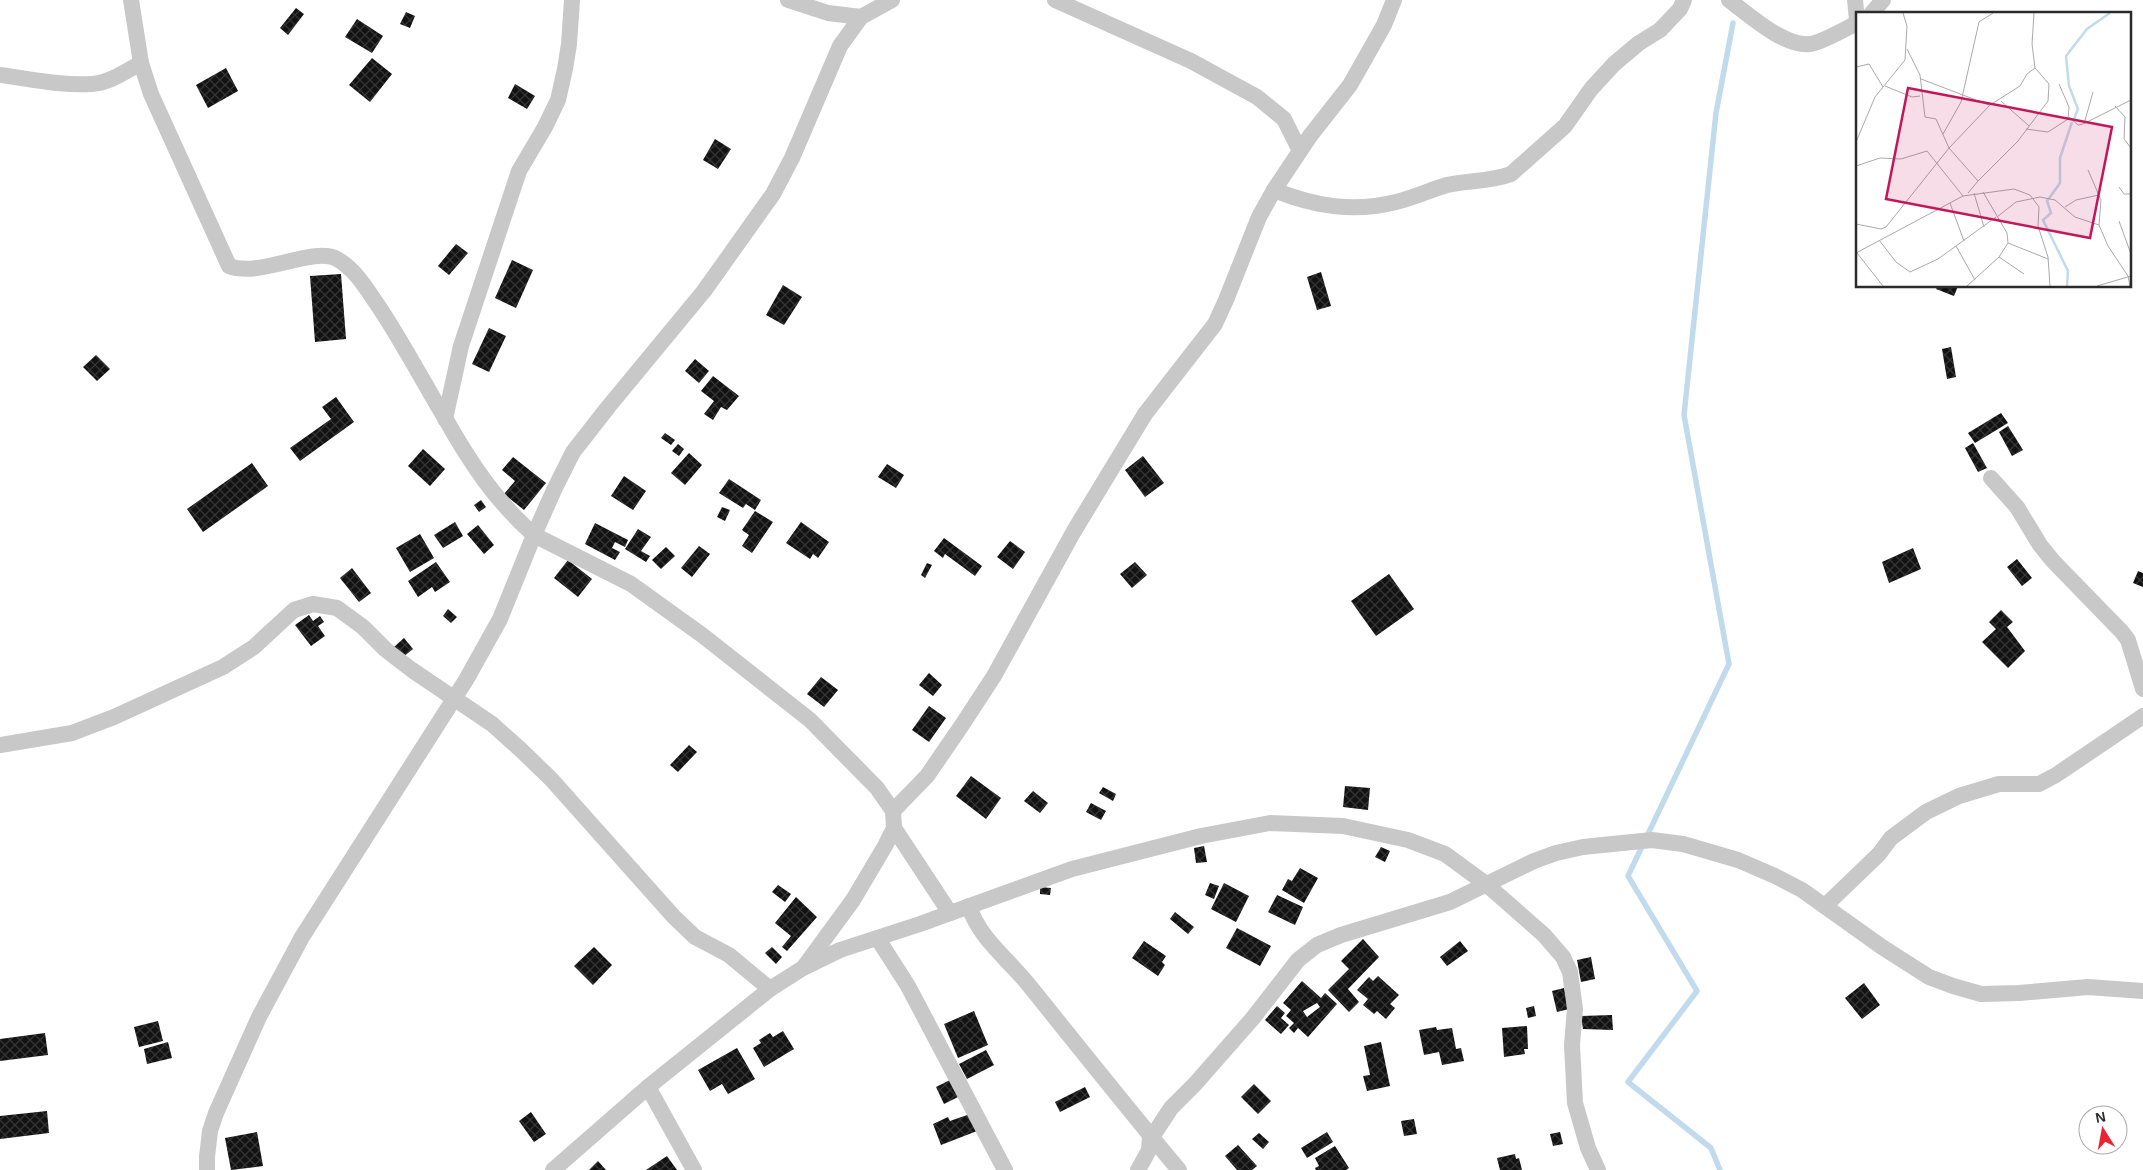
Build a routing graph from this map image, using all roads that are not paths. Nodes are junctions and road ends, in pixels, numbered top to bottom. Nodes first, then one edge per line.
1 (131, 0) edge
2 (572, 0) edge
3 (788, 0) edge
4 (892, 0) edge
5 (1055, 0) edge
6 (1394, 0) edge
7 (1684, 0) edge
8 (1729, 0) edge
9 (1883, 0) edge
10 (1873, 12) edge
11 (861, 17) junction
12 (1856, 22) edge
13 (141, 63) junction
14 (0, 75) edge
15 (1300, 151) junction
16 (1274, 190) junction
17 (445, 419) junction
18 (1991, 478) dead end
19 (534, 536) junction
20 (2143, 689) edge
21 (455, 698) junction
22 (2143, 716) edge
23 (0, 745) edge
24 (893, 811) junction
25 (894, 828) junction
26 (1486, 884) junction
27 (969, 906) junction
28 (1825, 906) junction
29 (950, 913) junction
30 (878, 939) junction
31 (802, 968) junction
32 (770, 989) junction
33 (2143, 991) edge
34 (648, 1086) junction
35 (1151, 1136) junction
36 (207, 1170) edge
37 (553, 1170) edge
38 (694, 1170) edge
39 (1005, 1170) edge
40 (1138, 1170) edge
41 (1179, 1170) edge
42 (1598, 1170) edge

1 - 13 street
2 - 17 street
3 - 11 street
4 - 11 street
5 - 15 street
6 - 15 street
7 - 16 street
8 - 12 street
9 - 10 street
11 - 19 street
13 - 14 street
13 - 17 street
15 - 16 street
16 - 24 street
17 - 19 street
18 - 20 street
19 - 21 street
19 - 24 street
21 - 23 street
21 - 32 street
21 - 36 street
22 - 28 street
24 - 25 street
25 - 29 street
25 - 31 street
26 - 27 street
26 - 28 street
26 - 35 street
26 - 42 street
27 - 29 street
27 - 35 street
28 - 33 street
29 - 30 street
30 - 31 street
30 - 39 street
31 - 32 street
32 - 34 street
34 - 37 street
34 - 38 street
35 - 40 street
35 - 41 street

